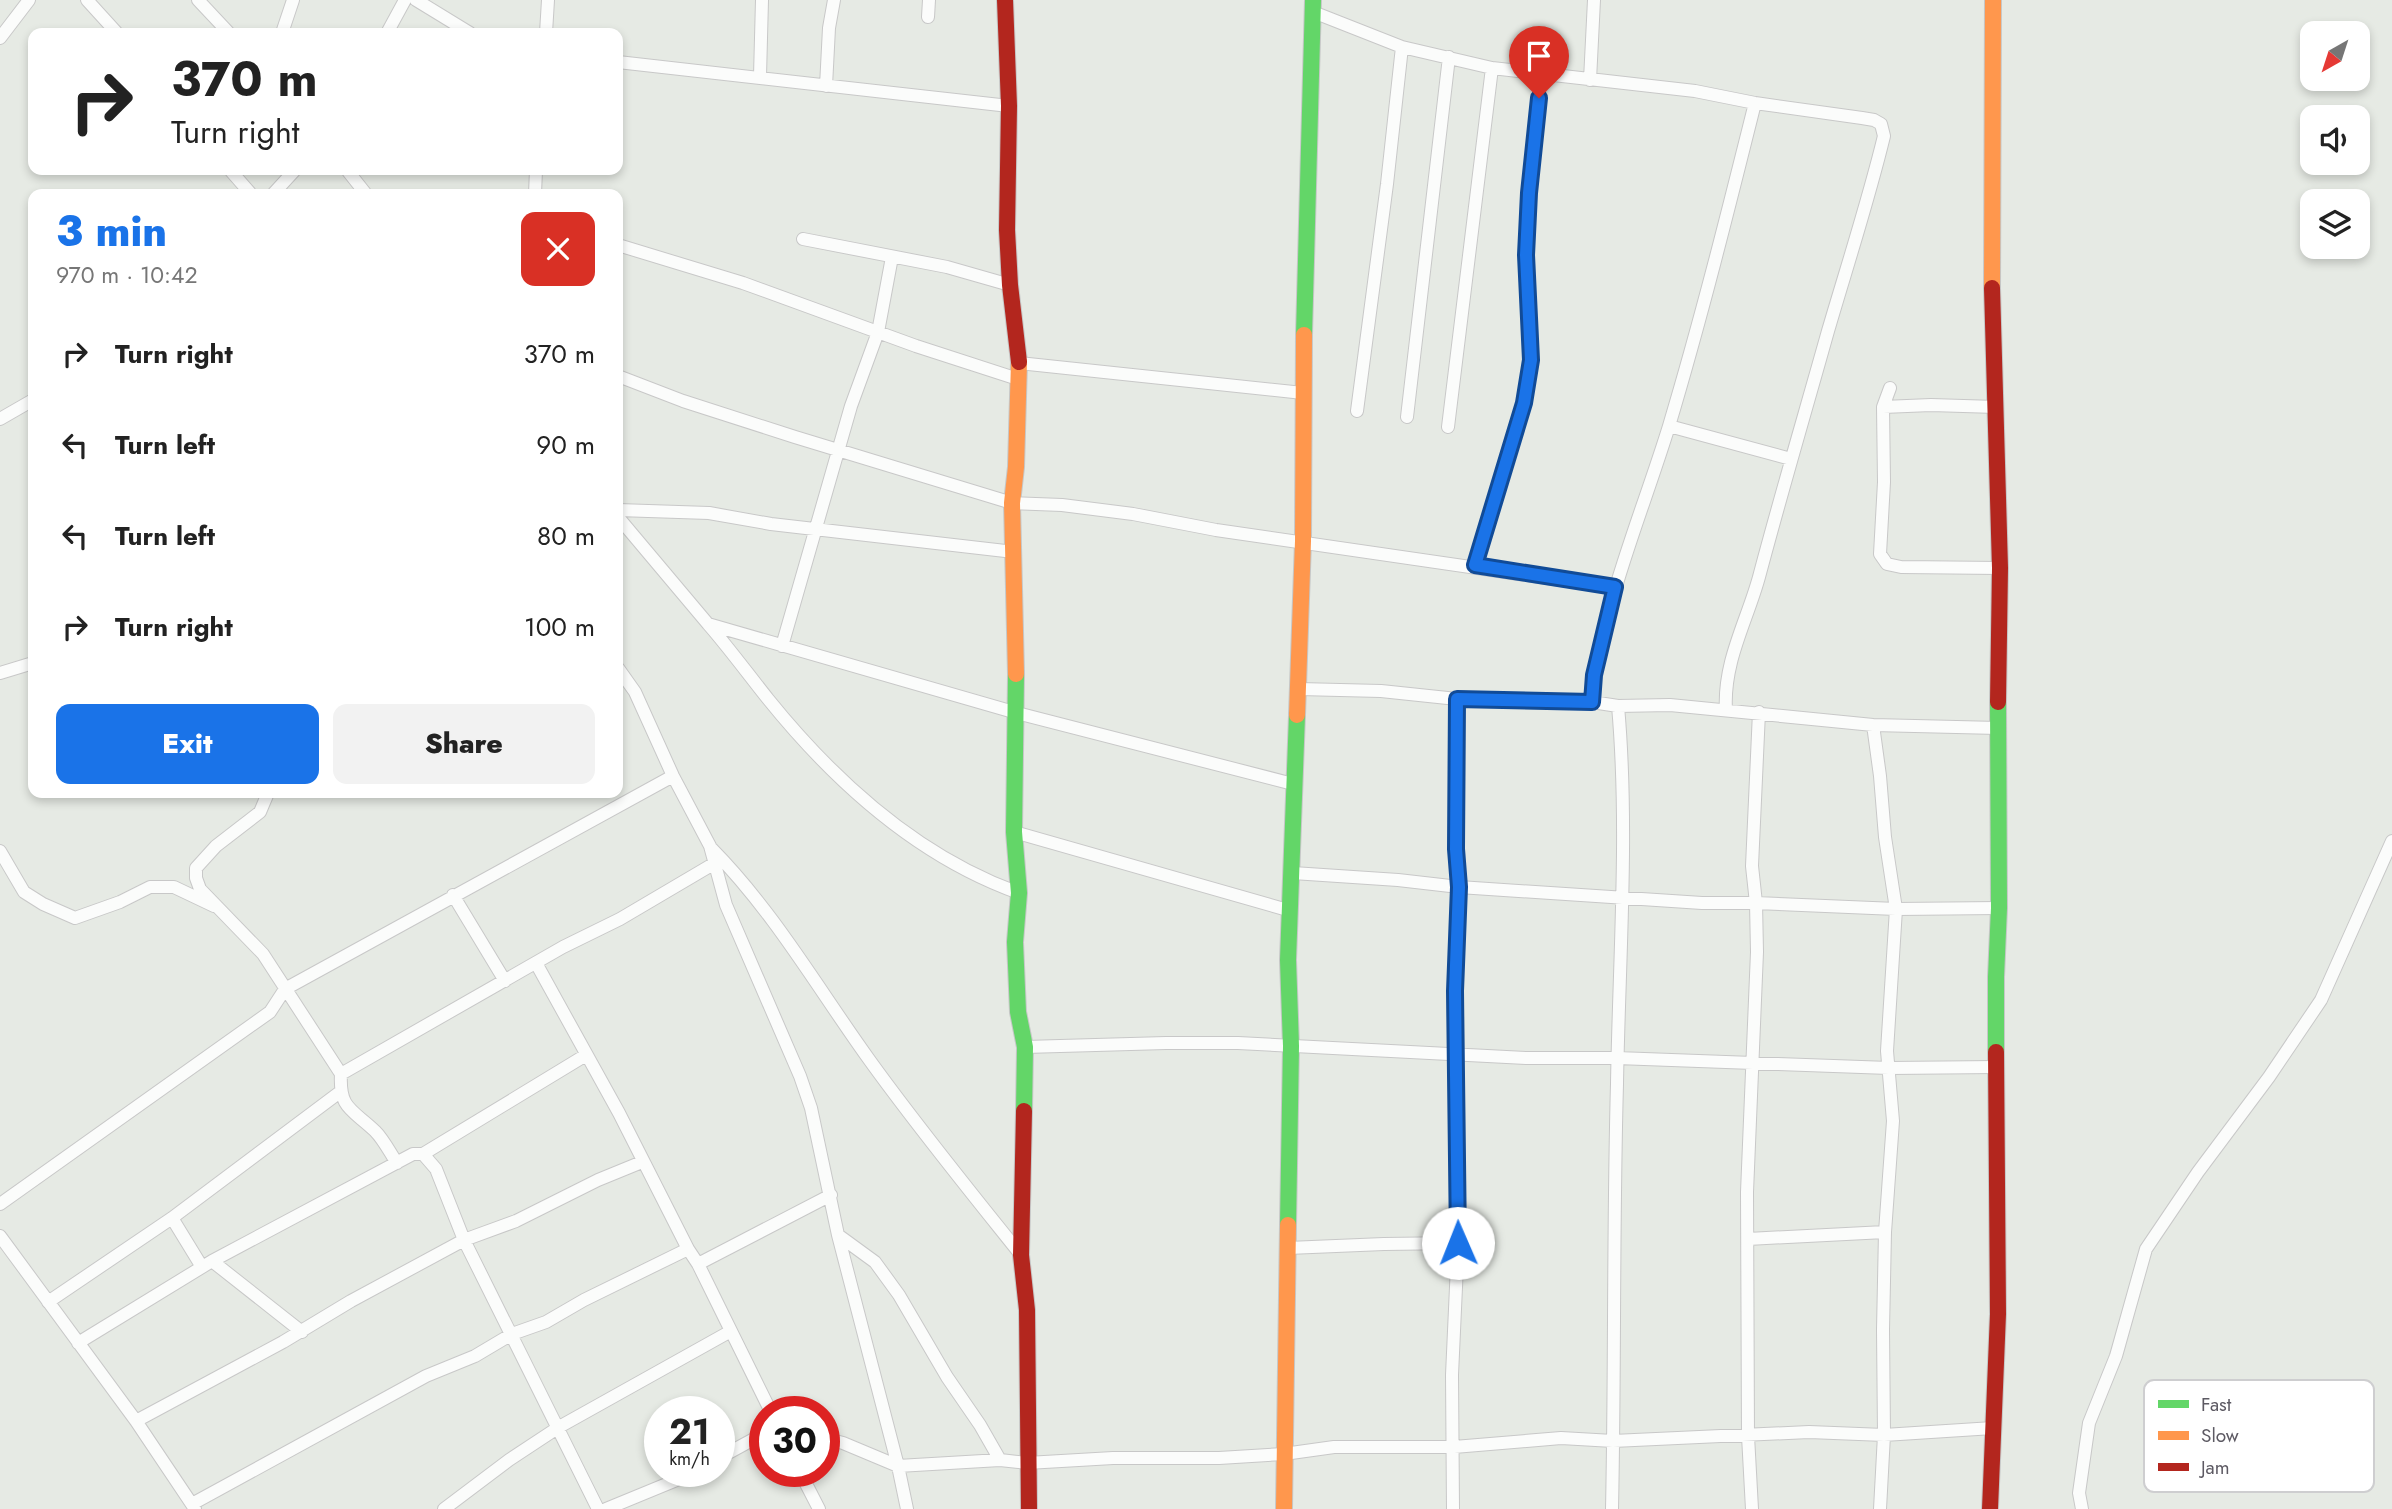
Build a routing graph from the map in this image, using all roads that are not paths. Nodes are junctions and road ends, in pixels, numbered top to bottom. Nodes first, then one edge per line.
1 (29, 0) edge
2 (87, 0) edge
3 (198, 0) edge
4 (293, 0) edge
5 (405, 0) edge
6 (416, 0) edge
7 (548, 0) edge
8 (762, 0) edge
9 (834, 0) edge
10 (929, 0) edge
11 (1005, 0) edge
12 (1594, 0) edge
13 (1993, 0) edge
14 (1313, 6) edge
15 (928, 17) dead end
16 (112, 28) edge
17 (224, 28) edge
18 (284, 28) edge
19 (390, 28) edge
20 (462, 28) edge
21 (546, 28) edge
22 (0, 38) edge
23 (1402, 47) junction
24 (1449, 57) junction
25 (623, 62) edge
26 (1492, 68) junction
27 (1541, 74) junction
28 (760, 76) junction
29 (1590, 80) junction
30 (826, 86) junction
31 (1755, 103) junction
32 (1009, 106) junction
33 (234, 175) edge
34 (290, 175) edge
35 (247, 189) edge
36 (278, 189) edge
37 (803, 239) dead end
38 (623, 247) edge
39 (892, 257) junction
40 (1010, 285) junction
41 (878, 331) junction
42 (1019, 371) junction
43 (623, 378) edge
44 (1889, 388) dead end
45 (1303, 393) junction
46 (28, 403) edge
47 (1883, 407) junction
48 (1996, 407) junction
49 (1357, 411) dead end
50 (1407, 417) dead end
51 (0, 419) edge
52 (1669, 426) junction
53 (1448, 427) dead end
54 (840, 450) junction
55 (1791, 459) junction
56 (1012, 503) junction
57 (623, 510) edge
58 (623, 523) edge
59 (814, 528) junction
60 (1303, 541) junction
61 (1014, 552) junction
62 (1475, 565) junction
63 (2000, 568) junction
64 (1615, 587) junction
65 (708, 624) junction
66 (782, 646) junction
67 (28, 665) edge
68 (0, 673) edge
69 (623, 674) edge
70 (1299, 689) junction
71 (1457, 699) junction
72 (1592, 702) junction
73 (1618, 706) junction
74 (1726, 710) junction
75 (1017, 712) junction
76 (1759, 712) junction
77 (1873, 725) junction
78 (1998, 728) junction
79 (673, 776) junction
80 (1293, 783) junction
81 (266, 798) edge
82 (1014, 832) junction
83 (2392, 841) edge
84 (710, 846) junction
85 (0, 851) edge
86 (715, 863) junction
87 (1293, 873) junction
88 (1459, 887) junction
89 (1019, 893) junction
90 (453, 895) junction
91 (1621, 898) junction
92 (1756, 903) junction
93 (1999, 908) junction
94 (1896, 909) junction
95 (222, 910) junction
96 (1291, 911) junction
97 (536, 963) junction
98 (505, 981) junction
99 (285, 989) junction
100 (1291, 1046) junction
101 (1025, 1047) junction
102 (586, 1055) junction
103 (1456, 1055) junction
104 (1617, 1058) junction
105 (1752, 1062) junction
106 (1997, 1067) junction
107 (1889, 1068) junction
108 (341, 1074) junction
109 (340, 1092) junction
110 (423, 1154) junction
111 (642, 1162) junction
112 (397, 1163) junction
113 (831, 1195) junction
114 (0, 1203) edge
115 (172, 1217) junction
116 (1885, 1231) junction
117 (838, 1235) junction
118 (0, 1236) edge
119 (1748, 1238) junction
120 (464, 1240) junction
121 (1458, 1243) junction
122 (1288, 1248) junction
123 (688, 1249) junction
124 (1021, 1255) junction
125 (207, 1264) junction
126 (698, 1264) junction
127 (48, 1302) junction
128 (302, 1332) junction
129 (731, 1332) junction
130 (512, 1334) junction
131 (78, 1343) junction
132 (763, 1396) edge
133 (136, 1421) junction
134 (559, 1427) junction
135 (1993, 1427) junction
136 (1884, 1435) junction
137 (1748, 1436) junction
138 (1613, 1441) junction
139 (840, 1442) edge
140 (1454, 1447) junction
141 (1284, 1454) junction
142 (1000, 1460) junction
143 (1027, 1462) junction
144 (898, 1466) junction
145 (660, 1487) edge
146 (807, 1487) edge
147 (194, 1506) edge
148 (444, 1509) edge
149 (598, 1509) edge
150 (606, 1509) edge
151 (818, 1509) edge
152 (906, 1509) edge
153 (1029, 1509) edge
154 (1283, 1509) edge
155 (1454, 1509) edge
156 (1612, 1509) edge
157 (1752, 1509) edge
158 (1880, 1509) edge
159 (1990, 1509) edge
160 (2082, 1509) edge

1 - 22 street
2 - 16 street
3 - 17 street
4 - 18 street
5 - 19 street
6 - 20 street
7 - 21 street
8 - 28 street
9 - 30 street
10 - 15 street
11 - 32 street
12 - 29 street
13 - 48 street
14 - 23 street
14 - 45 street
23 - 24 street
23 - 49 street
24 - 26 street
24 - 50 street
25 - 28 street
26 - 27 street
26 - 53 street
27 - 29 street
27 - 62 street
28 - 30 street
29 - 31 street
30 - 32 street
31 - 52 street
31 - 55 street
32 - 40 street
33 - 35 street
34 - 36 street
37 - 39 street
38 - 41 street
39 - 40 street
39 - 41 street
40 - 42 street
41 - 42 street
41 - 54 street
42 - 45 street
42 - 56 street
43 - 54 street
44 - 47 street
45 - 60 street
46 - 51 street
47 - 48 street
47 - 63 street
48 - 63 street
52 - 55 street
52 - 64 street
54 - 56 street
54 - 59 street
55 - 74 street
56 - 60 street
56 - 61 street
57 - 59 street
58 - 65 street
59 - 61 street
59 - 66 street
60 - 62 street
60 - 70 street
61 - 75 street
62 - 64 street
63 - 78 street
64 - 72 street
65 - 66 street
65 - 89 street
66 - 75 street
67 - 68 street
69 - 79 street
70 - 71 street
70 - 80 street
71 - 72 street
71 - 88 street
72 - 73 street
73 - 74 street
73 - 91 street
74 - 76 street
75 - 80 street
75 - 82 street
76 - 77 street
76 - 92 street
77 - 78 street
77 - 94 street
78 - 93 street
79 - 84 street
79 - 90 street
80 - 87 street
81 - 95 street
82 - 89 street
82 - 96 street
83 - 160 street
84 - 86 street
84 - 124 street
85 - 95 street
86 - 97 street
86 - 113 street
87 - 88 street
87 - 96 street
88 - 91 street
88 - 103 street
89 - 101 street
90 - 98 street
90 - 99 street
91 - 92 street
91 - 104 street
92 - 94 street
92 - 105 street
93 - 94 street
93 - 106 street
94 - 107 street
95 - 99 street
96 - 100 street
97 - 98 street
97 - 102 street
98 - 108 street
99 - 108 street
99 - 114 street
100 - 101 street
100 - 103 street
100 - 122 street
101 - 124 street
102 - 110 street
102 - 111 street
103 - 104 street
103 - 121 street
104 - 105 street
104 - 138 street
105 - 107 street
105 - 119 street
106 - 107 street
106 - 135 street
107 - 116 street
108 - 109 street
109 - 112 street
109 - 115 street
110 - 112 street
110 - 120 street
111 - 120 street
111 - 123 street
112 - 125 street
113 - 117 street
113 - 126 street
115 - 125 street
115 - 127 street
116 - 119 street
116 - 136 street
117 - 142 street
117 - 144 street
118 - 127 street
119 - 137 street
120 - 128 street
120 - 130 street
121 - 122 street
121 - 140 street
122 - 141 street
123 - 126 street
123 - 130 street
124 - 143 street
125 - 128 street
125 - 131 street
126 - 129 street
127 - 131 street
128 - 133 street
129 - 132 street
129 - 134 street
130 - 134 street
130 - 147 street
131 - 133 street
133 - 147 street
134 - 148 street
134 - 149 street
135 - 136 street
135 - 159 street
136 - 137 street
136 - 158 street
137 - 138 street
137 - 157 street
138 - 140 street
138 - 156 street
139 - 144 street
140 - 141 street
140 - 155 street
141 - 143 street
141 - 154 street
142 - 143 street
142 - 144 street
143 - 153 street
144 - 152 street
145 - 150 street
146 - 151 street

